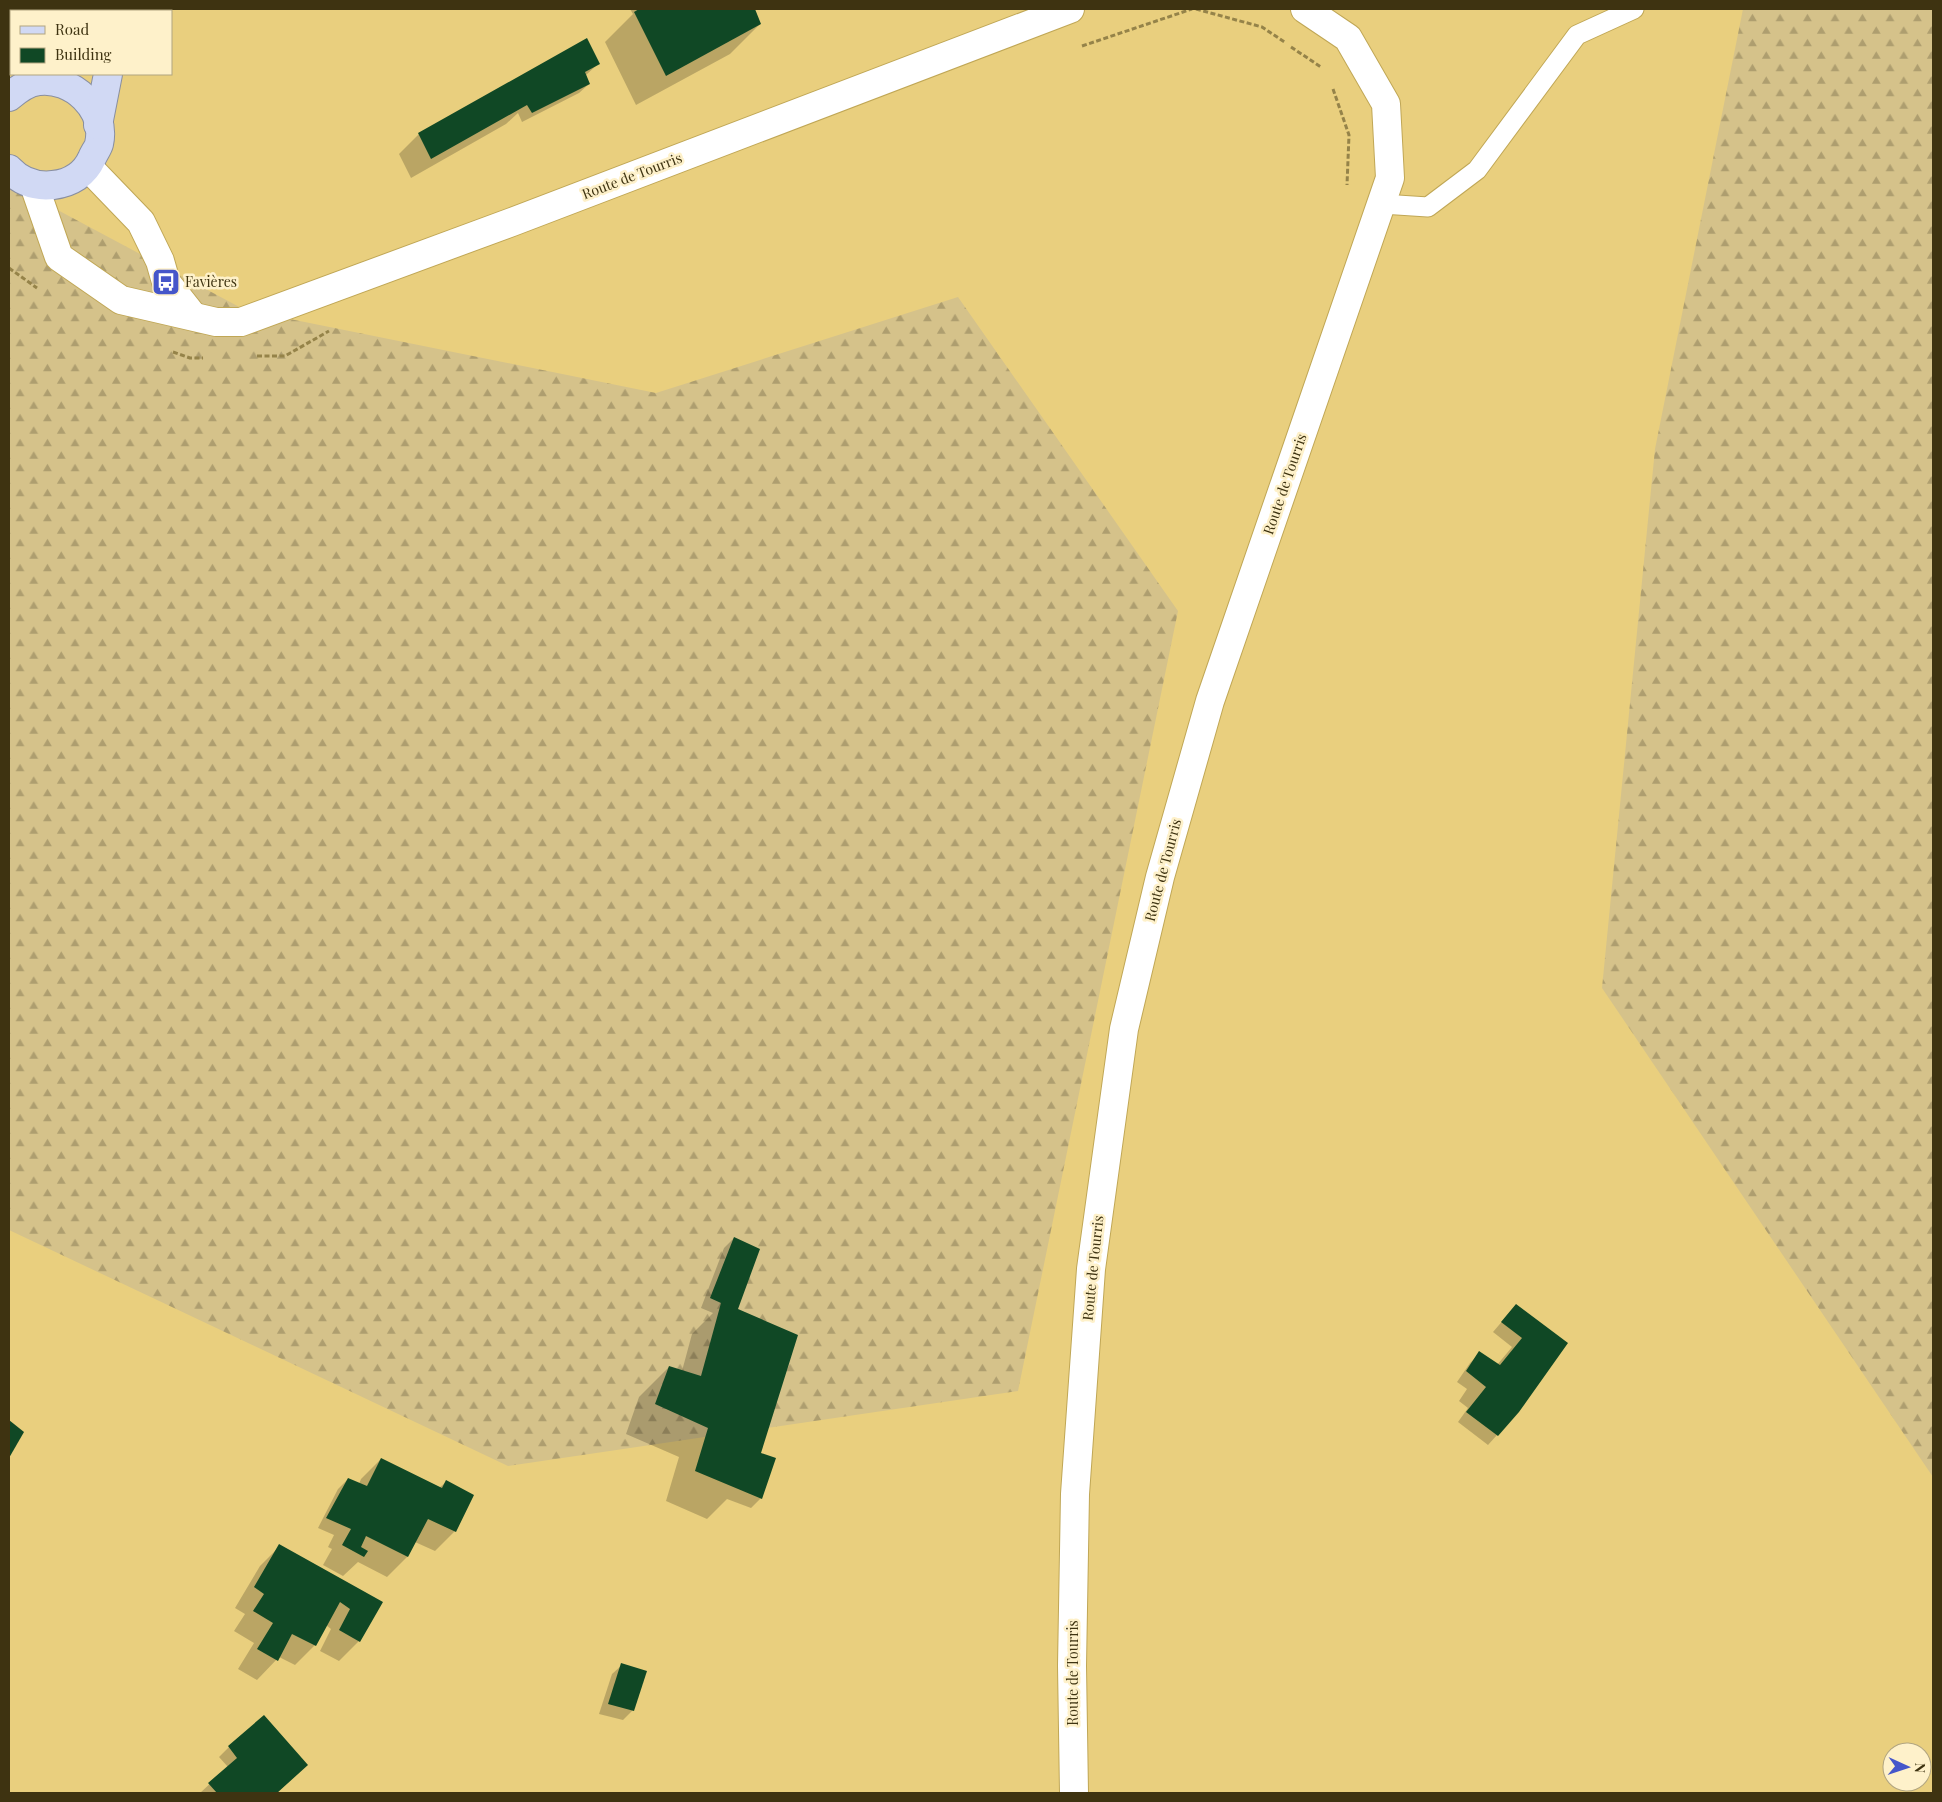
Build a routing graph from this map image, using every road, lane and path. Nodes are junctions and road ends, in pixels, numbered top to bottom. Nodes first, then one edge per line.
1 (1070, 9) edge
2 (1196, 9) edge
3 (1306, 9) edge
4 (1634, 9) edge
5 (1327, 71) dead end
6 (108, 75) edge
7 (1330, 80) dead end
8 (71, 81) edge
9 (9, 96) edge
10 (98, 125) junction
11 (88, 168) junction
12 (9, 169) edge
13 (34, 185) junction
14 (1347, 192) dead end
15 (1382, 204) junction
16 (192, 315) junction
17 (1074, 1793) edge

1 - 16 street, Route de Tourris
2 - 5 path
3 - 15 street, Route de Tourris
4 - 15 lane
6 - 10 main road
7 - 14 path
8 - 9 main road
8 - 10 main road
10 - 11 main road
11 - 13 main road
11 - 16 street
12 - 13 main road
13 - 16 street, Route de Tourris
15 - 17 street, Route de Tourris

